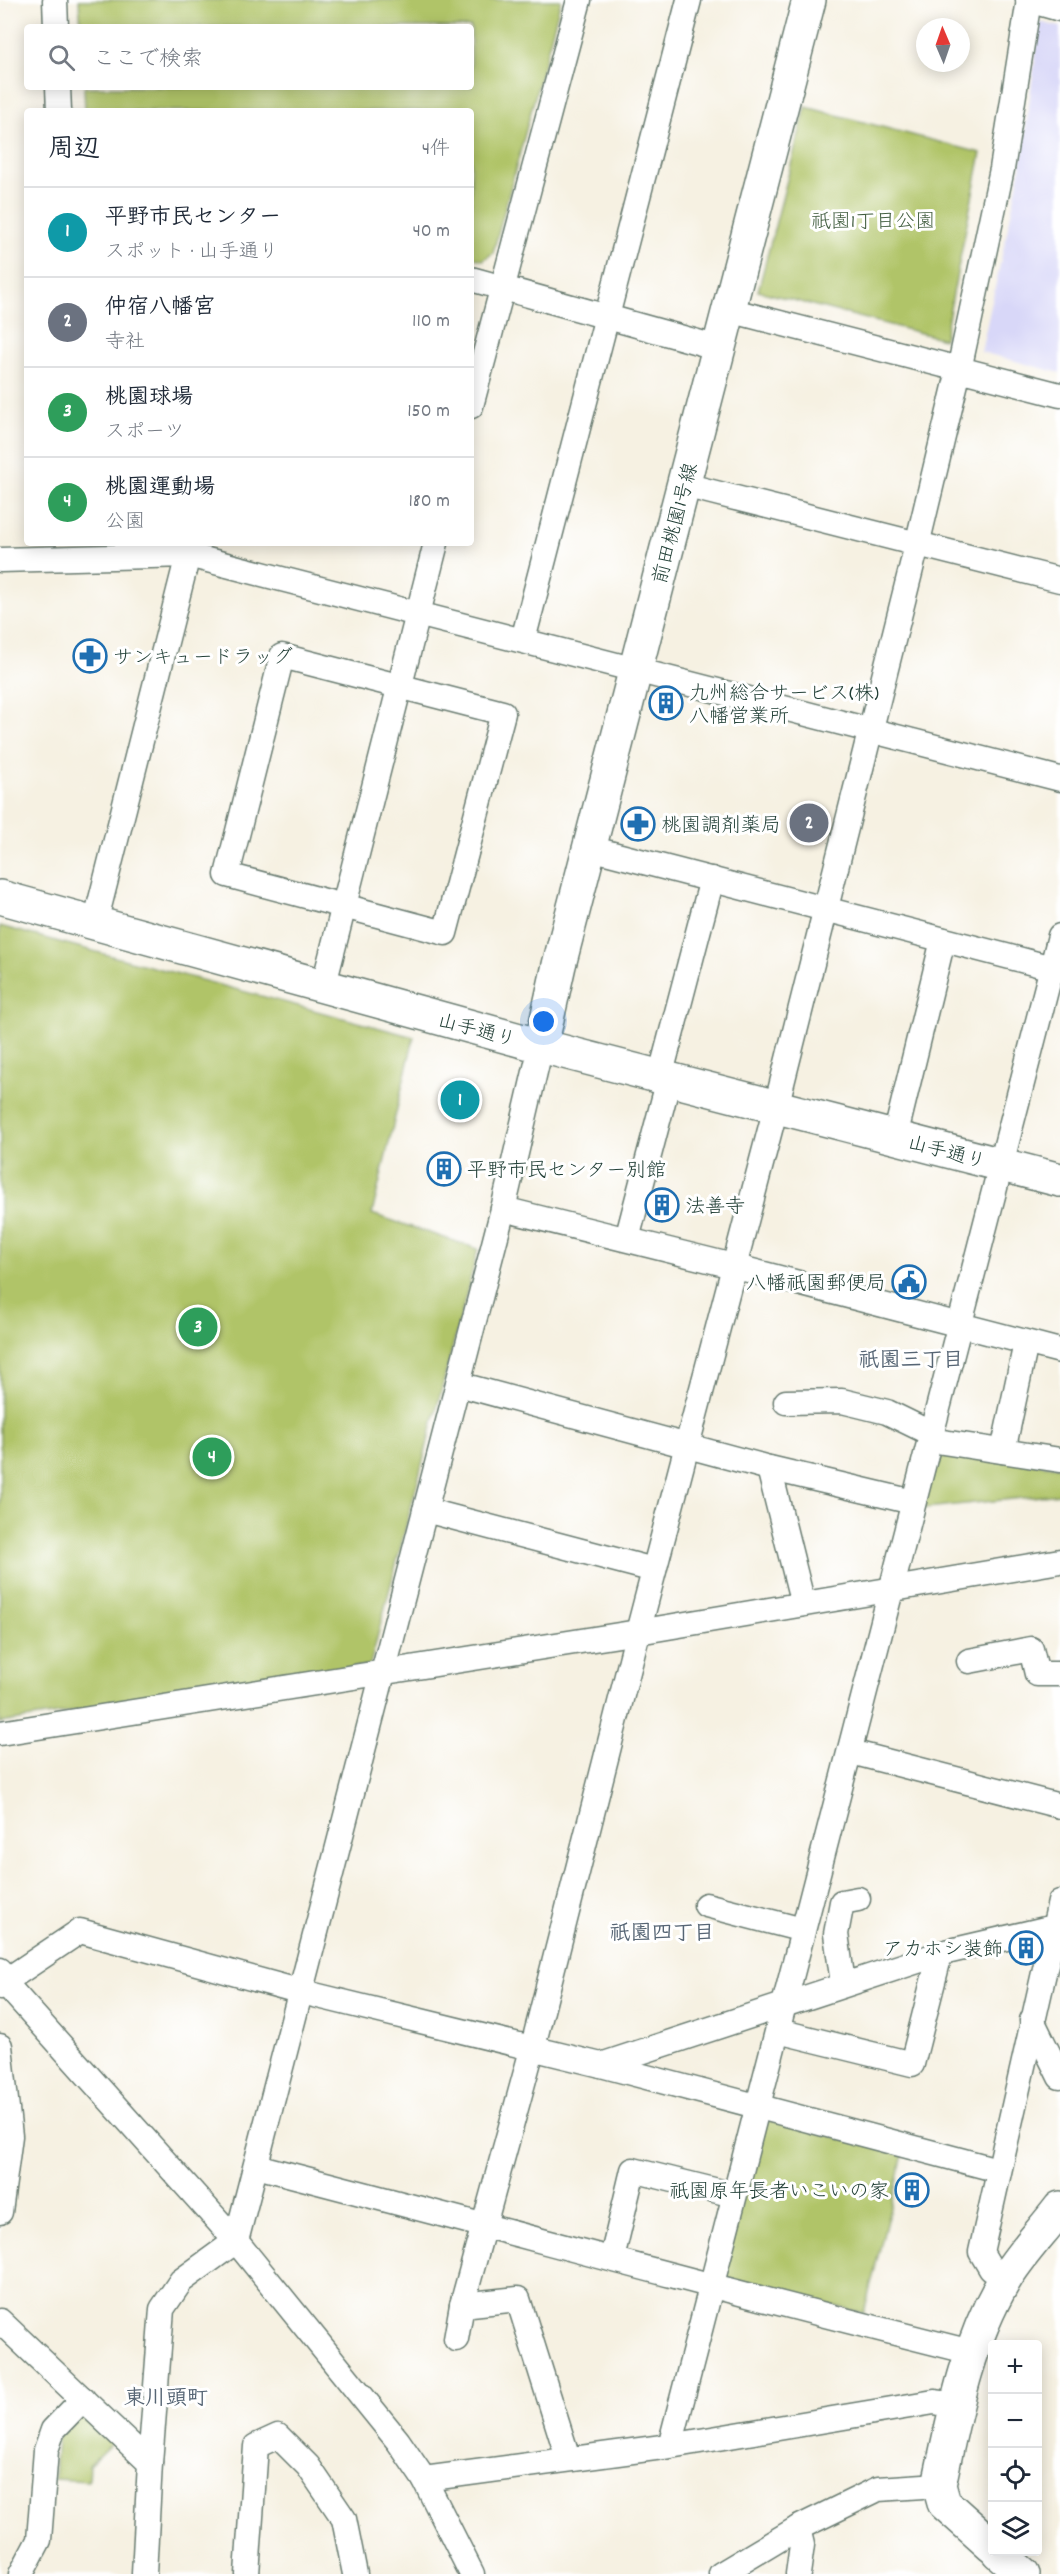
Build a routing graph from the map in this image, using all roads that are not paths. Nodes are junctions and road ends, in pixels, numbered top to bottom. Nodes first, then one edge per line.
1 (55, 0) edge
2 (579, 0) edge
3 (690, 0) edge
4 (809, 0) edge
5 (1029, 0) edge
6 (1060, 9) edge
7 (56, 24) edge
8 (58, 90) edge
9 (59, 108) edge
10 (474, 280) edge
11 (502, 287) junction
12 (729, 310) junction
13 (606, 317) junction
14 (719, 348) junction
15 (959, 370) junction
16 (474, 394) edge
17 (1060, 395) edge
18 (684, 485) junction
19 (917, 545) junction
20 (435, 546) edge
21 (72, 550) edge
22 (188, 555) junction
23 (0, 560) edge
24 (1060, 580) edge
25 (417, 615) junction
26 (523, 640) junction
27 (636, 671) junction
28 (400, 686) junction
29 (868, 731) junction
30 (1060, 779) edge
31 (590, 848) junction
32 (712, 879) junction
33 (0, 897) edge
34 (343, 906) junction
35 (825, 909) junction
36 (95, 922) junction
37 (1060, 936) edge
38 (944, 939) junction
39 (1056, 969) edge
40 (323, 988) junction
41 (541, 1046) junction
42 (664, 1078) junction
43 (776, 1107) junction
44 (895, 1137) junction
45 (1000, 1165) junction
46 (1060, 1180) edge
47 (503, 1209) junction
48 (627, 1239) junction
49 (733, 1266) junction
50 (959, 1325) junction
51 (1026, 1342) junction
52 (1060, 1352) edge
53 (458, 1384) junction
54 (786, 1402) dead end
55 (931, 1437) junction
56 (687, 1445) junction
57 (1003, 1451) junction
58 (1060, 1460) edge
59 (768, 1468) junction
60 (913, 1502) junction
61 (425, 1510) junction
62 (1060, 1561) edge
63 (654, 1570) junction
64 (890, 1589) junction
65 (803, 1604) junction
66 (638, 1632) junction
67 (969, 1661) dead end
68 (382, 1673) junction
69 (1060, 1674) edge
70 (0, 1733) edge
71 (851, 1752) junction
72 (1060, 1806) edge
73 (858, 1899) dead end
74 (1060, 1902) edge
75 (706, 1905) dead end
76 (1054, 1926) junction
77 (803, 1930) junction
78 (940, 1954) junction
79 (1, 1978) edge
80 (843, 1983) junction
81 (302, 1992) junction
82 (785, 2002) junction
83 (1032, 2020) junction
84 (778, 2031) junction
85 (0, 2046) edge
86 (532, 2050) junction
87 (601, 2065) junction
88 (1060, 2077) edge
89 (757, 2109) junction
90 (256, 2166) junction
91 (998, 2170) junction
92 (734, 2195) junction
93 (1060, 2208) edge
94 (0, 2212) edge
95 (483, 2227) junction
96 (236, 2241) junction
97 (612, 2258) junction
98 (1005, 2279) junction
99 (710, 2287) junction
100 (462, 2305) junction
101 (0, 2321) edge
102 (456, 2339) dead end
103 (971, 2352) junction
104 (83, 2399) junction
105 (957, 2405) junction
106 (669, 2446) junction
107 (568, 2458) junction
108 (150, 2463) junction
109 (424, 2479) junction
110 (939, 2485) junction
111 (798, 2528) junction
112 (1004, 2561) edge
113 (21, 2574) edge
114 (144, 2574) edge
115 (247, 2574) edge
116 (355, 2574) edge
117 (472, 2574) edge
118 (721, 2574) edge
119 (798, 2574) edge

1 - 7 street
2 - 11 street
3 - 13 street
4 - 12 street, 前田桃園1号線
5 - 6 street
5 - 15 street
8 - 9 street
10 - 11 street
11 - 13 street
11 - 16 street
12 - 14 street, 前田桃園1号線
12 - 15 street
13 - 14 street
13 - 26 street
14 - 18 street, 前田桃園1号線
15 - 17 street
15 - 19 street
18 - 19 street
18 - 27 street, 前田桃園1号線
19 - 24 street
19 - 29 street
20 - 25 street
21 - 22 street
21 - 23 street
22 - 25 street
22 - 36 street
25 - 26 street
25 - 28 street
26 - 27 street
27 - 29 street
27 - 31 street, 前田桃園1号線
28 - 34 street
28 - 34 street
28 - 34 street
29 - 30 street
29 - 35 street
31 - 32 street
31 - 41 street, 前田桃園1号線
32 - 35 street
32 - 42 street
33 - 36 street, 山手通り
34 - 40 street
35 - 38 street
35 - 43 street
36 - 40 street, 山手通り
37 - 39 street
38 - 39 street
38 - 44 street
39 - 45 street
40 - 41 street, 山手通り
41 - 42 street, 山手通り
41 - 47 street
42 - 43 street, 山手通り
42 - 48 street
43 - 44 street, 山手通り
43 - 49 street
44 - 45 street, 山手通り
45 - 46 street, 山手通り
45 - 50 street
47 - 48 street
47 - 53 street
48 - 49 street
49 - 50 street
49 - 56 street
50 - 51 street
50 - 55 street
51 - 52 street
51 - 57 street
53 - 56 street
53 - 61 street
54 - 55 street
55 - 57 street
55 - 60 street
56 - 59 street
56 - 63 street
57 - 58 street
59 - 60 street
59 - 65 street
60 - 64 street
61 - 63 street
61 - 68 street
62 - 64 street
63 - 66 street
64 - 65 street
64 - 71 street
65 - 66 street
66 - 68 street
66 - 86 street
67 - 69 street
68 - 70 street
68 - 81 street
71 - 72 street
71 - 77 street
73 - 80 street
74 - 76 street
75 - 77 street
76 - 78 street
76 - 83 street
77 - 82 street
78 - 80 street
78 - 84 street
79 - 81 street
79 - 96 street
80 - 82 street
81 - 86 street
81 - 90 street
82 - 84 street
82 - 87 street
83 - 88 street
83 - 91 street
84 - 89 street
85 - 94 street
86 - 87 street
86 - 95 street
87 - 89 street
89 - 91 street
89 - 92 street
90 - 95 street
90 - 96 street
91 - 98 street
92 - 97 street
92 - 99 street
93 - 98 street
95 - 97 street
95 - 100 street
96 - 108 street
96 - 109 street
97 - 99 street
98 - 103 street
99 - 103 street
99 - 106 street
100 - 102 street
100 - 107 street
101 - 104 street
103 - 105 street
104 - 108 street
104 - 113 street
105 - 106 street
105 - 110 street
106 - 107 street
107 - 109 street
108 - 114 street
109 - 117 street
110 - 111 street
110 - 112 street
111 - 118 street
111 - 119 street
115 - 116 street

